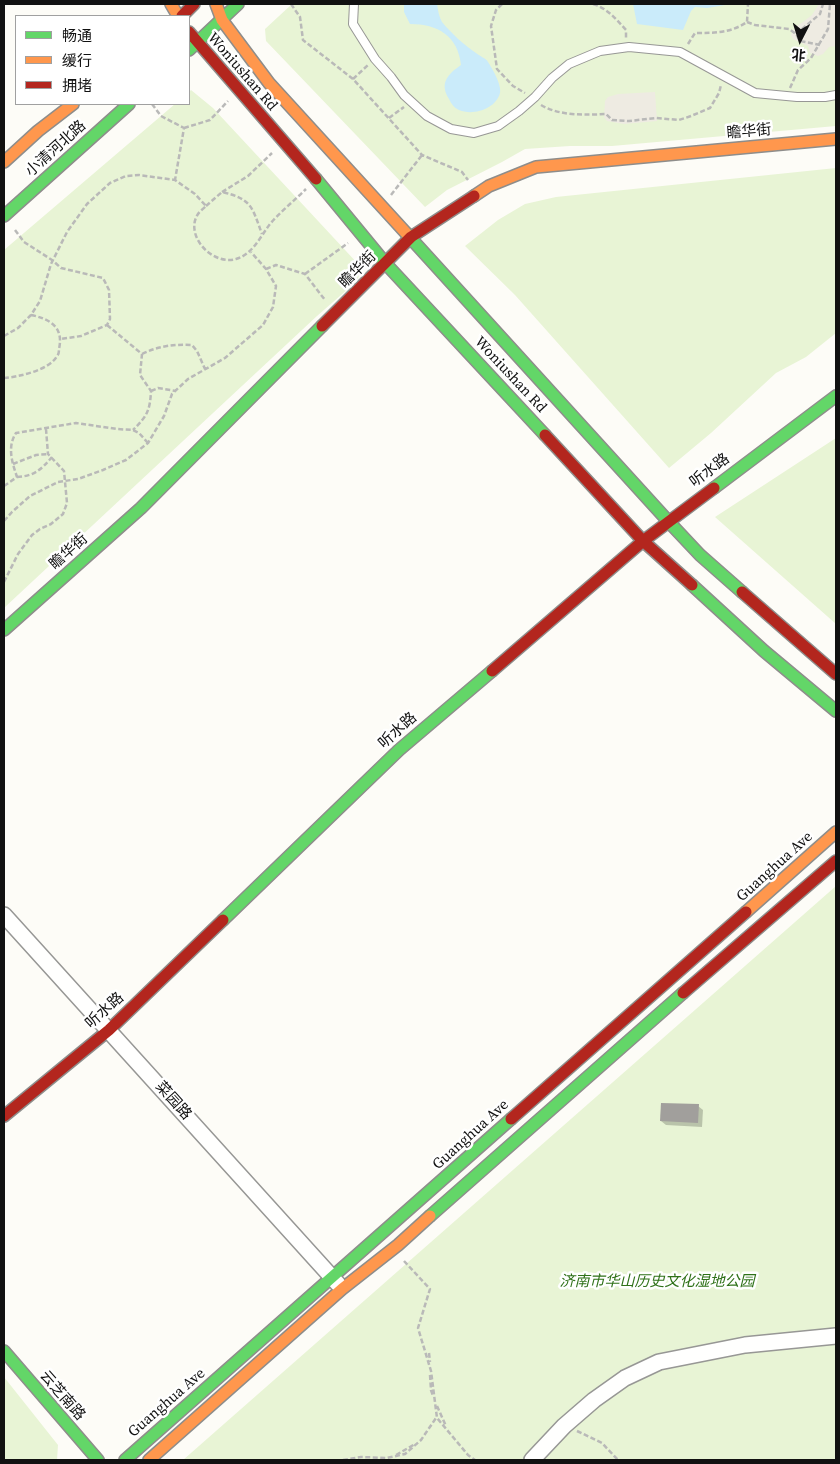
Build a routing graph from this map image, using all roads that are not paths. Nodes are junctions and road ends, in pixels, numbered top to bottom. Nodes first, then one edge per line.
1 (171, 4) edge
2 (194, 4) edge
3 (216, 4) edge
4 (238, 4) edge
5 (354, 4) edge
6 (177, 15) edge
7 (183, 15) edge
8 (222, 20) junction
9 (193, 46) edge
10 (836, 95) edge
11 (71, 105) edge
12 (128, 105) edge
13 (836, 139) edge
14 (4, 162) edge
15 (4, 216) edge
16 (411, 238) junction
17 (386, 264) junction
18 (836, 396) edge
19 (668, 521) junction
20 (643, 542) junction
21 (4, 630) edge
22 (836, 674) edge
23 (836, 711) edge
24 (836, 832) edge
25 (836, 861) edge
26 (4, 915) edge
27 (109, 1030) junction
28 (4, 1116) edge
29 (338, 1283) junction
30 (836, 1336) edge
31 (4, 1351) edge
32 (98, 1460) edge
33 (125, 1460) edge
34 (149, 1460) edge
35 (532, 1460) edge

1 - 6 main road
2 - 7 main road
3 - 8 main road
4 - 8 main road
5 - 10 lane
8 - 9 main road
8 - 16 main road
9 - 17 main road, Woniushan Rd
11 - 14 main road, 小清河北路
12 - 15 main road, 小清河北路
13 - 16 main road, 瞻华街
16 - 17 main road, 瞻华街
16 - 19 main road
17 - 20 main road, Woniushan Rd
17 - 21 main road, 瞻华街
18 - 19 main road, 听水路
19 - 20 main road, 听水路
19 - 22 main road
20 - 23 main road, Woniushan Rd
20 - 27 main road, 听水路
24 - 29 main road, Guanghua Ave
25 - 29 main road, Guanghua Ave
26 - 27 street, 菜园路
27 - 28 main road, 听水路
27 - 29 street, 菜园路
29 - 33 main road, Guanghua Ave
29 - 34 main road, Guanghua Ave
30 - 35 street
31 - 32 main road, 云芝南路

